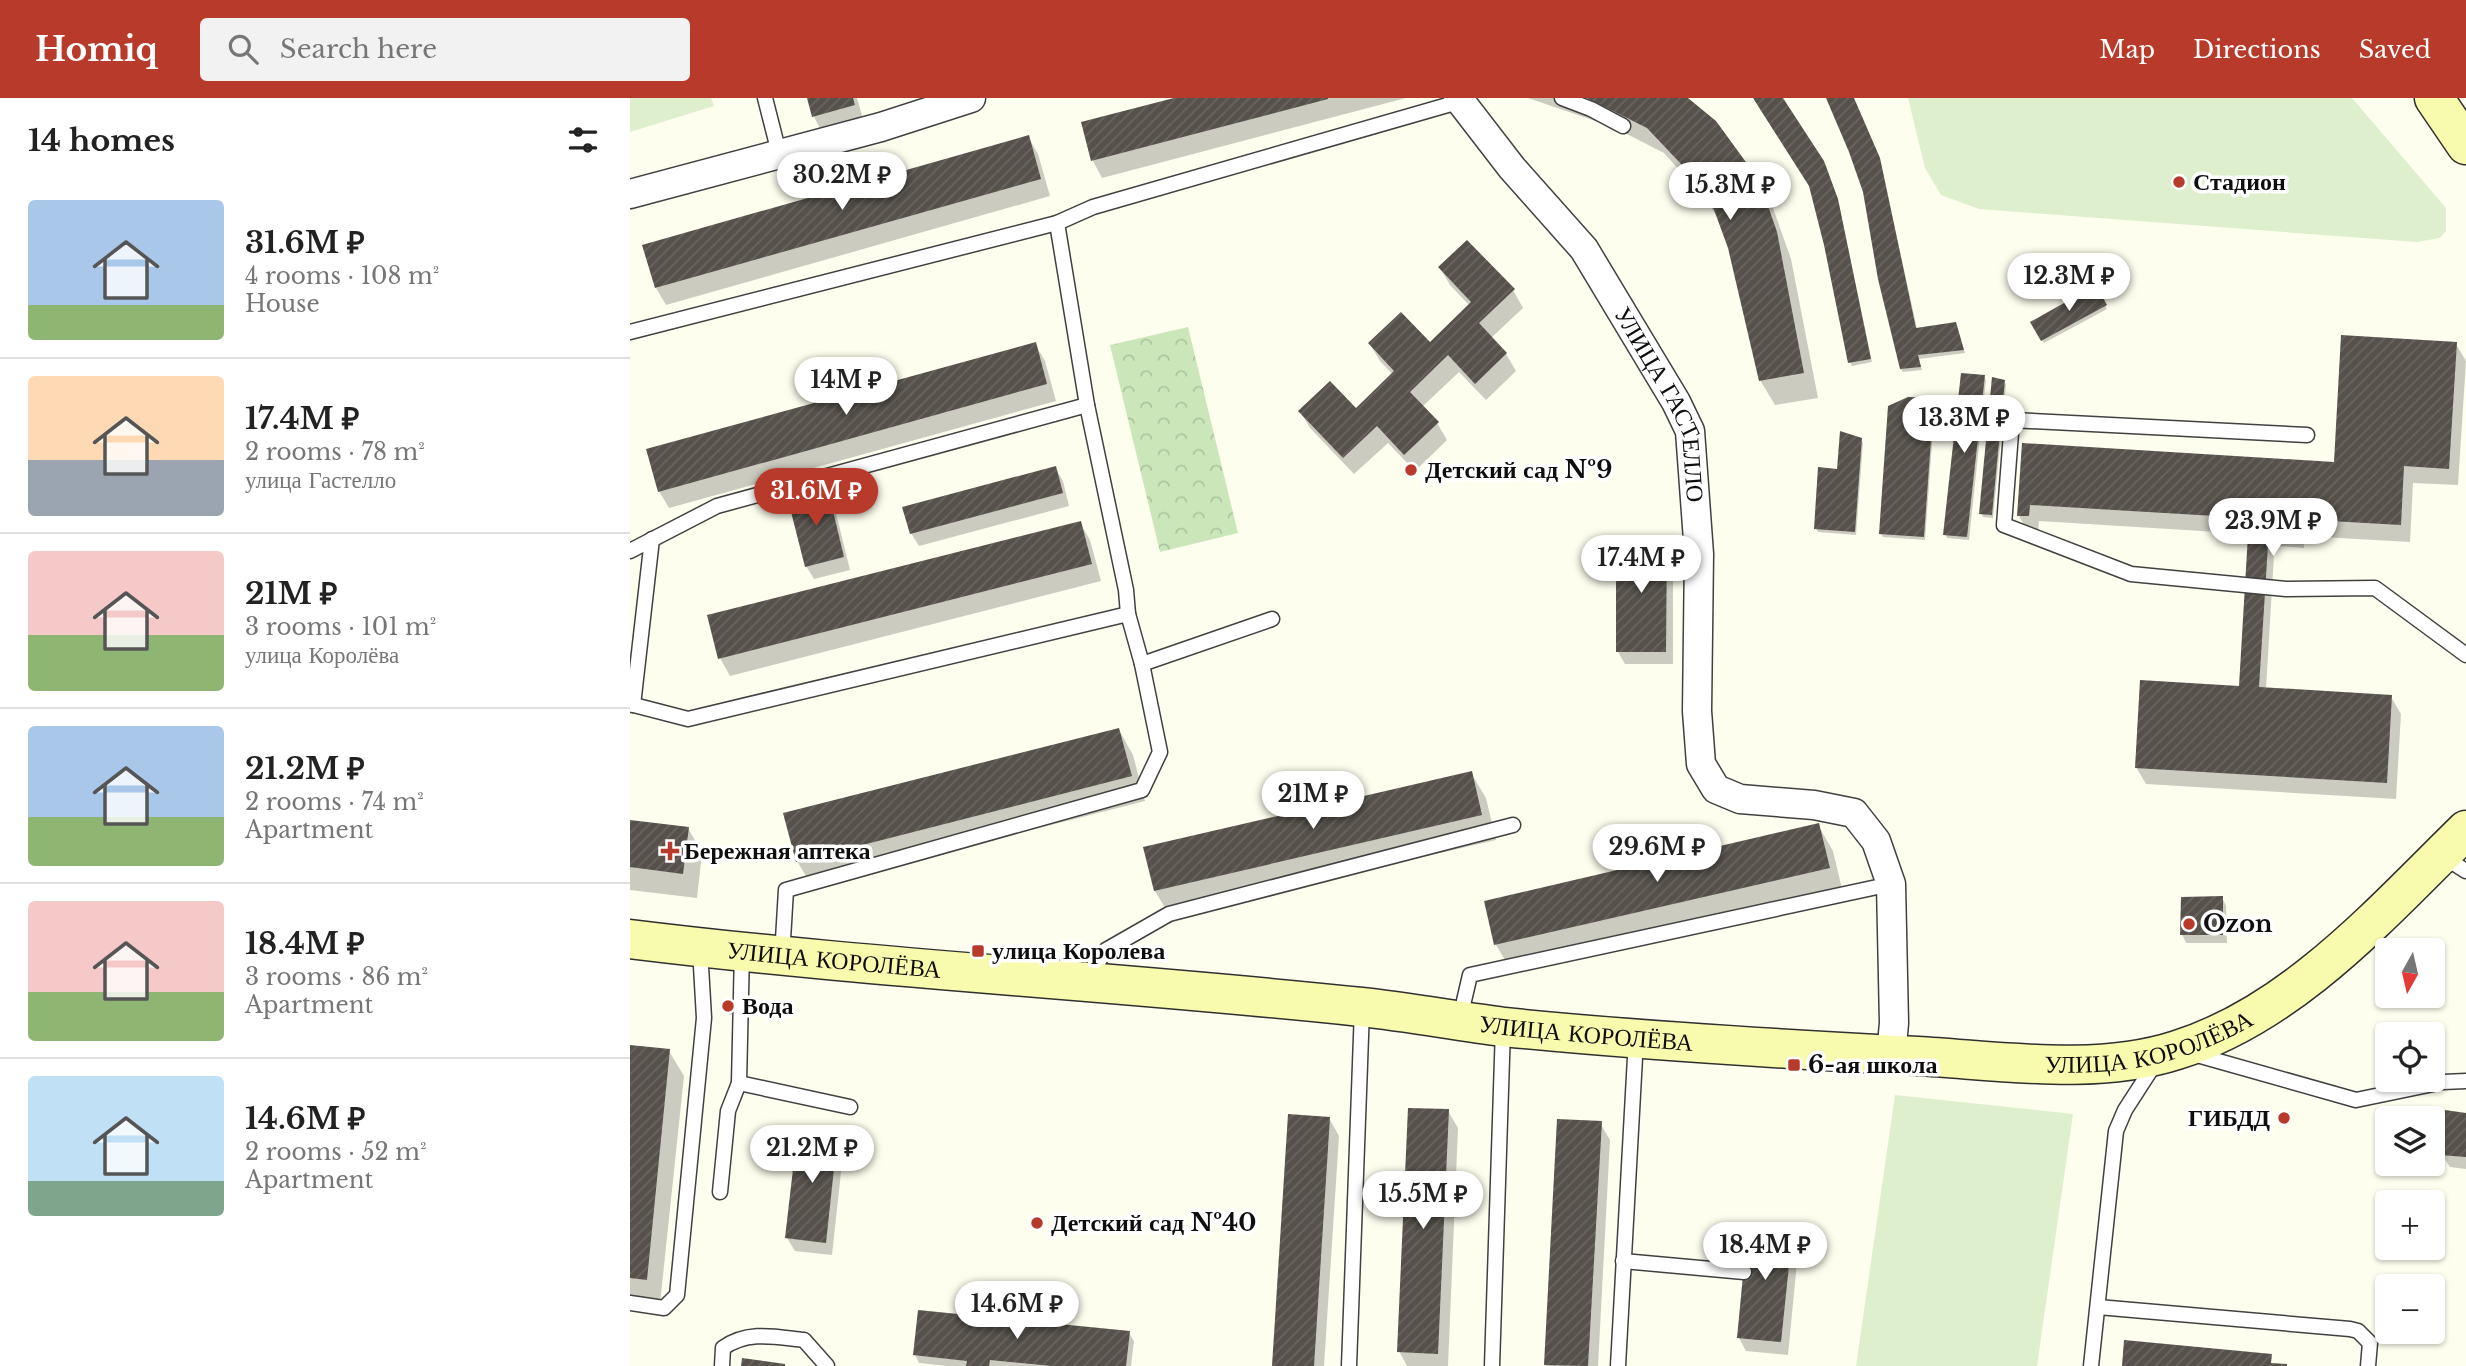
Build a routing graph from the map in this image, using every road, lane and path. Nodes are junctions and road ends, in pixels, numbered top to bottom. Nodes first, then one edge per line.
1 (765, 98) edge
2 (971, 98) edge
3 (1562, 98) edge
4 (2434, 98) edge
5 (1458, 100) edge
6 (1623, 126) dead end
7 (2466, 145) edge
8 (779, 153) junction
9 (630, 194) edge
10 (1057, 223) junction
11 (630, 332) edge
12 (1087, 405) junction
13 (2307, 435) dead end
14 (652, 539) junction
15 (630, 551) edge
16 (1128, 614) junction
17 (1272, 619) dead end
18 (2466, 655) edge
19 (1142, 664) junction
20 (631, 704) edge
21 (1513, 825) dead end
22 (2457, 852) edge
23 (1891, 884) junction
24 (630, 939) edge
25 (700, 948) junction
26 (742, 951) junction
27 (782, 956) junction
28 (1084, 983) junction
29 (1362, 1007) junction
30 (1460, 1020) junction
31 (1503, 1026) junction
32 (1637, 1037) junction
33 (2169, 1052) junction
34 (1891, 1055) junction
35 (2466, 1081) edge
36 (739, 1083) junction
37 (850, 1107) dead end
38 (720, 1192) dead end
39 (1623, 1261) junction
40 (1744, 1272) dead end
41 (630, 1303) edge
42 (2098, 1307) junction
43 (722, 1366) edge
44 (827, 1366) edge
45 (1349, 1366) edge
46 (1492, 1366) edge
47 (1618, 1366) edge
48 (2091, 1366) edge
49 (2368, 1366) edge

1 - 8 lane
2 - 8 street
3 - 6 lane
4 - 7 main road
5 - 10 lane
5 - 23 street, УЛИЦА ГАСТЕЛЛО
8 - 9 street
10 - 11 lane
10 - 12 lane
12 - 14 lane
12 - 16 lane
13 - 18 lane
14 - 15 lane
14 - 20 lane
16 - 19 lane
16 - 20 lane
17 - 19 lane
19 - 27 lane
21 - 28 lane
22 - 33 main road, УЛИЦА КОРОЛЁВА
23 - 30 lane
23 - 34 street, УЛИЦА ГАСТЕЛЛО
24 - 25 main road, УЛИЦА КОРОЛЁВА
25 - 26 main road, УЛИЦА КОРОЛЁВА
25 - 41 lane
26 - 27 main road, УЛИЦА КОРОЛЁВА
26 - 36 lane
27 - 28 main road, УЛИЦА КОРОЛЁВА
28 - 29 main road, УЛИЦА КОРОЛЁВА
29 - 30 main road, УЛИЦА КОРОЛЁВА
29 - 45 lane
30 - 31 main road, УЛИЦА КОРОЛЁВА
31 - 32 main road, УЛИЦА КОРОЛЁВА
31 - 46 lane
32 - 34 main road, УЛИЦА КОРОЛЁВА
32 - 39 lane
33 - 34 main road, УЛИЦА КОРОЛЁВА
33 - 35 lane
33 - 42 lane
36 - 37 lane
36 - 38 lane
39 - 40 lane
39 - 47 lane
42 - 48 lane
42 - 49 lane
43 - 44 lane

